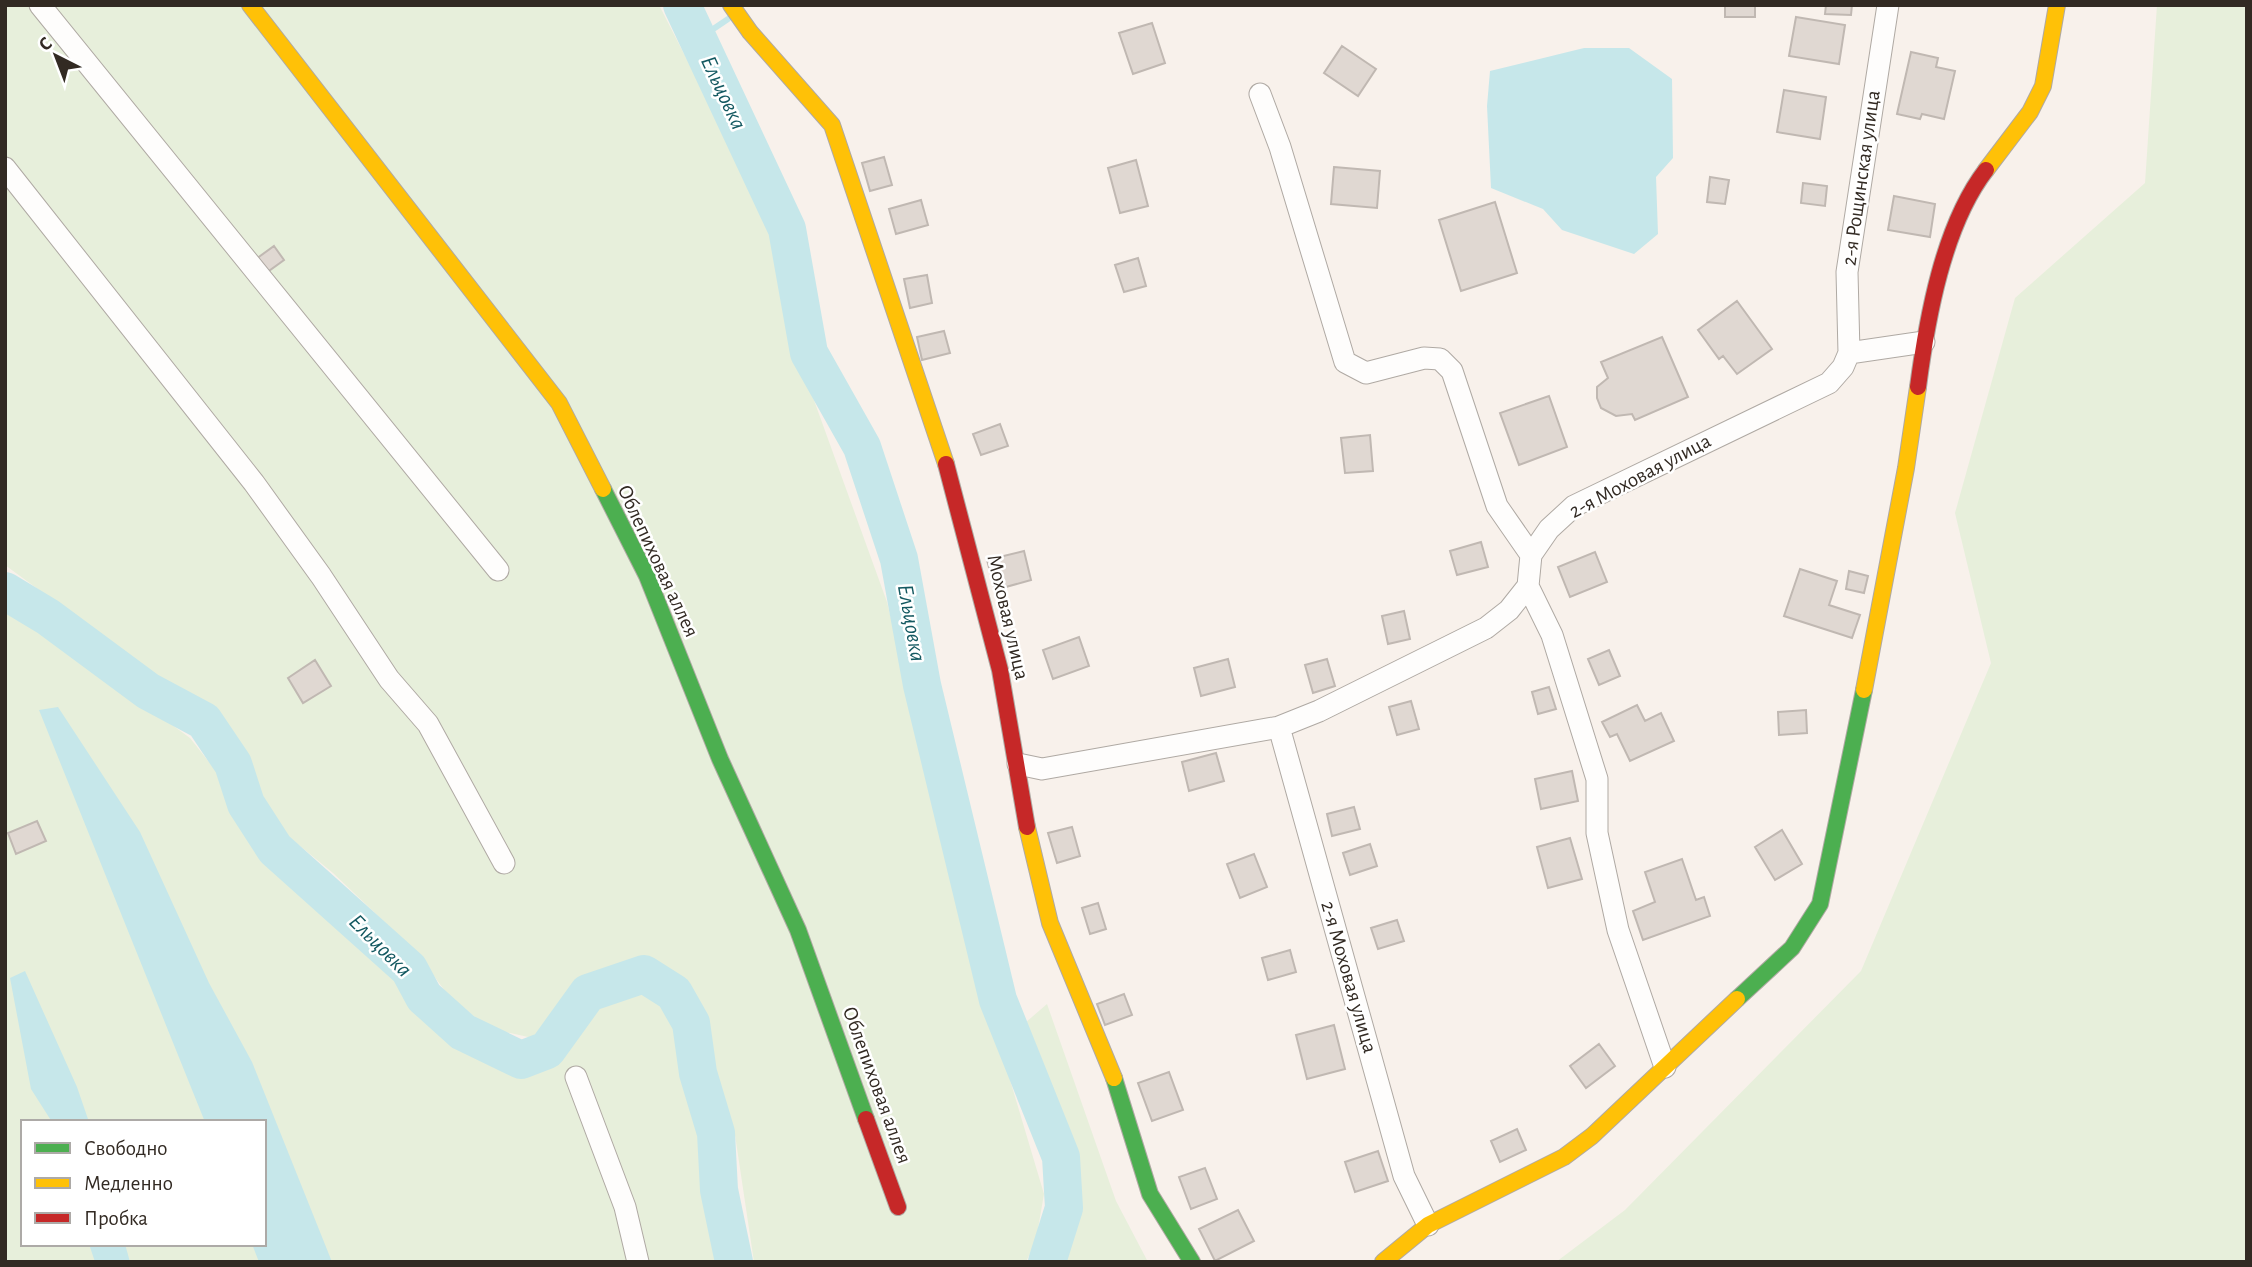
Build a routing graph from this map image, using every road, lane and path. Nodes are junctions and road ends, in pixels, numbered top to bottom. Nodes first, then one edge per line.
1 (40, 5) edge
2 (250, 5) edge
3 (731, 5) edge
4 (1888, 5) edge
5 (2057, 5) edge
6 (1260, 94) dead end
7 (5, 168) edge
8 (1924, 342) junction
9 (1849, 353) junction
10 (1531, 555) junction
11 (498, 570) dead end
12 (1528, 586) junction
13 (1279, 727) junction
14 (1018, 764) junction
15 (504, 863) dead end
16 (1665, 1067) junction
17 (576, 1077) dead end
18 (898, 1207) dead end
19 (1428, 1225) junction
20 (638, 1262) edge
21 (1192, 1262) edge
22 (1382, 1262) edge

1 - 11 street
2 - 18 street, Облепиховая аллея
3 - 14 street, Моховая улица
4 - 9 street, 2-я Рощинская улица
5 - 8 street
6 - 10 street
7 - 15 street
8 - 9 street
8 - 16 street
9 - 10 street, 2-я Моховая улица
10 - 12 street
12 - 13 street
12 - 16 street
13 - 14 street
13 - 19 street, 2-я Моховая улица
14 - 21 street, Моховая улица
16 - 19 street
17 - 20 street
19 - 22 street

